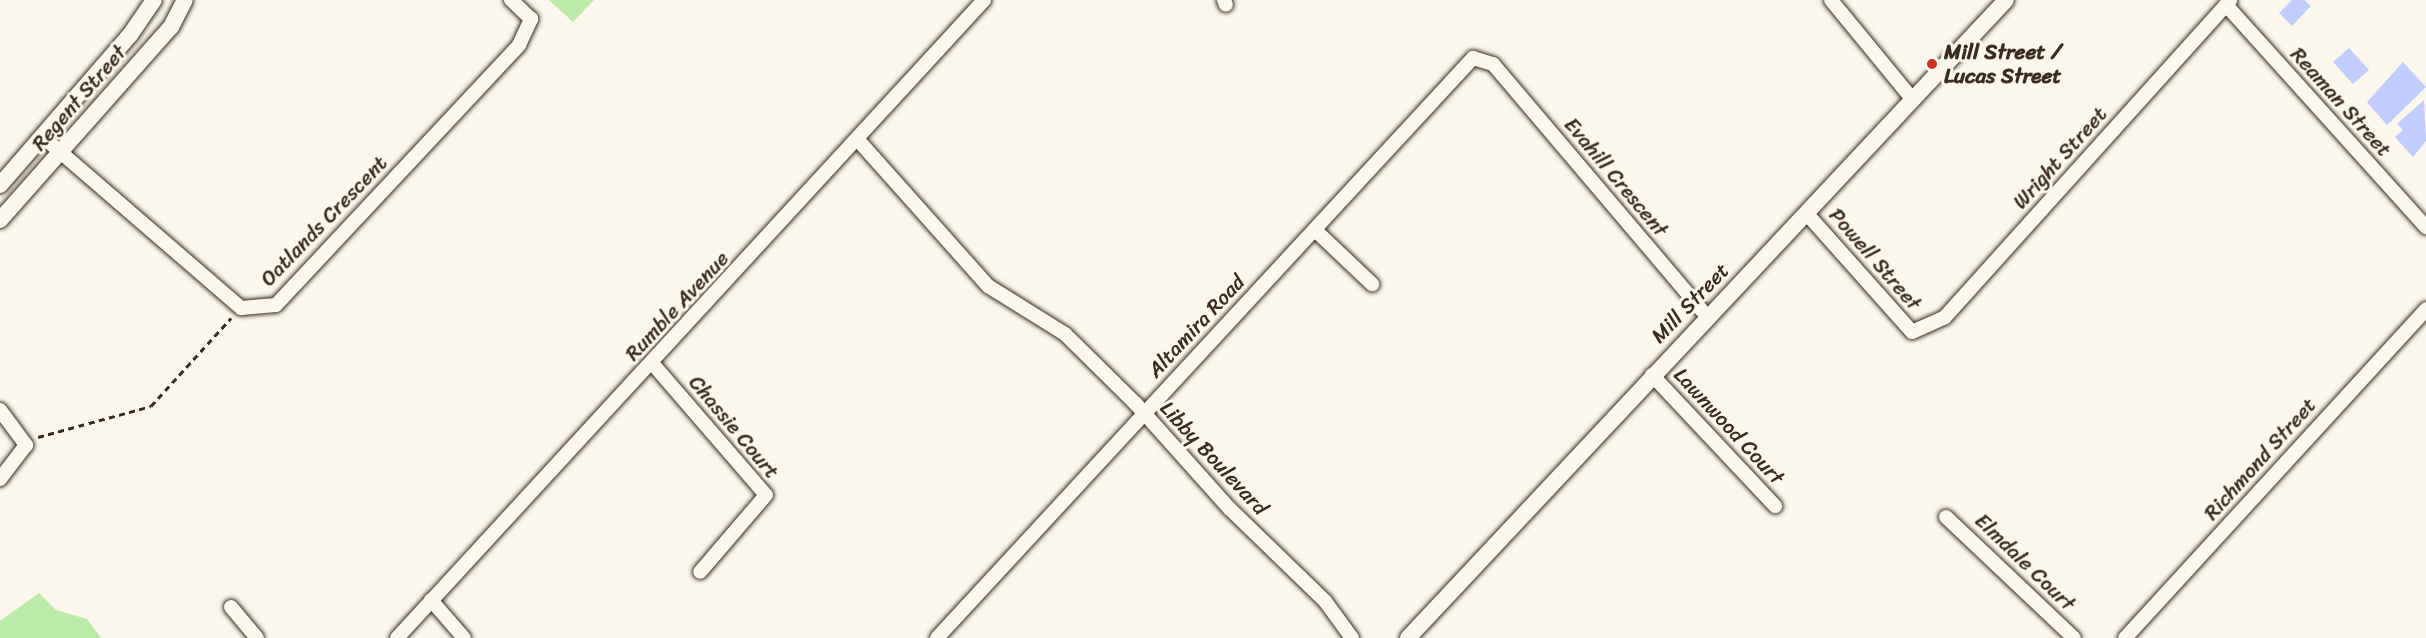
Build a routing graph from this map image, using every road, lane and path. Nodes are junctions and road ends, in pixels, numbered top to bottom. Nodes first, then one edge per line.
1 (154, 0) edge
2 (185, 0) edge
3 (511, 0) edge
4 (984, 0) edge
5 (1831, 0) edge
6 (2006, 0) edge
7 (2228, 3) edge
8 (1493, 64) joint
9 (1913, 100) junction
10 (43, 137) junction
11 (858, 140) junction
12 (61, 153) junction
13 (0, 185) edge
14 (1807, 214) junction
15 (0, 220) edge
16 (2426, 227) edge
17 (1315, 230) junction
18 (1372, 285) dead end
19 (241, 308) junction
20 (2426, 309) edge
21 (1707, 316) junction
22 (1912, 332) joint
23 (652, 363) junction
24 (1652, 375) junction
25 (0, 410) edge
26 (1144, 412) junction
27 (26, 445) junction
28 (0, 479) edge
29 (1775, 506) dead end
30 (1946, 517) dead end
31 (700, 572) dead end
32 (431, 600) junction
33 (231, 607) dead end
34 (257, 638) edge
35 (397, 638) edge
36 (464, 638) edge
37 (938, 638) edge
38 (1352, 638) edge
39 (1408, 638) edge
40 (2074, 638) edge
41 (2125, 638) edge

1 - 10 street, Regent Street
2 - 12 street, Regent Street
3 - 19 street, Oatlands Crescent
4 - 11 street, Rumble Avenue
5 - 9 street
6 - 9 street, Mill Street
7 - 16 street, Reaman Street
7 - 22 street, Wright Street
8 - 17 street, Altamira Road
8 - 21 street, Evahill Crescent
9 - 14 street, Mill Street
10 - 12 street
10 - 13 street, Regent Street
11 - 23 street, Rumble Avenue
11 - 26 street, Libby Boulevard
12 - 15 street, Regent Street
12 - 19 street
14 - 21 street, Mill Street
14 - 22 street, Powell Street
17 - 18 street
17 - 26 street, Altamira Road
19 - 27 path
20 - 41 street, Richmond Street
21 - 24 street, Mill Street
23 - 31 street, Chassie Court
23 - 32 street, Rumble Avenue
24 - 29 street, Lawnwood Court
24 - 39 street, Mill Street
25 - 27 street
26 - 37 street, Altamira Road
26 - 38 street, Libby Boulevard
27 - 28 street
30 - 40 street, Elmdale Court
32 - 35 street, Rumble Avenue
32 - 36 street
33 - 34 street

